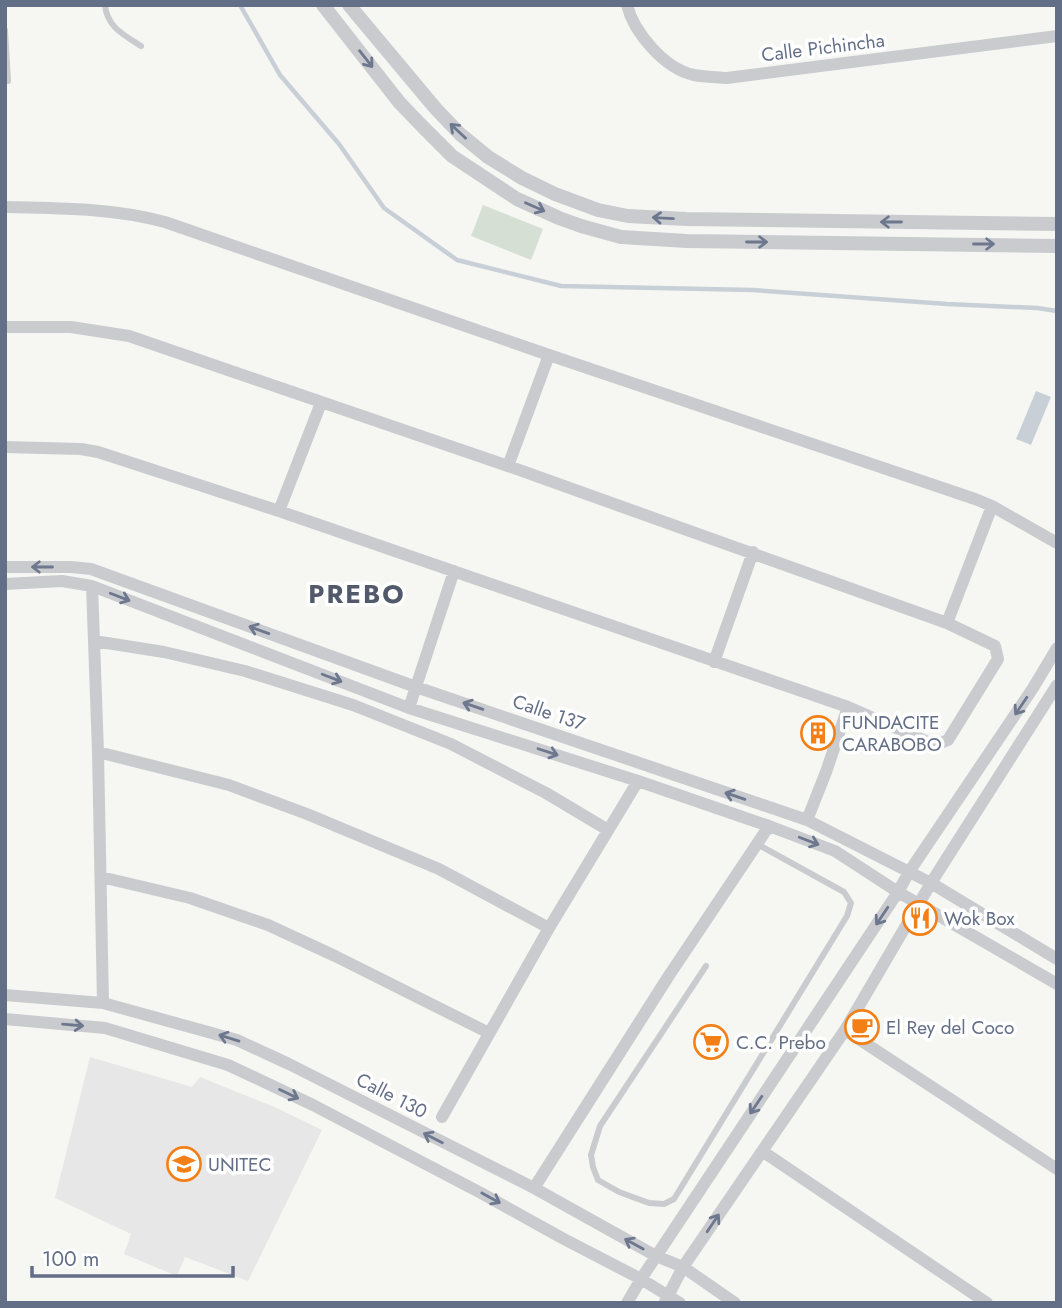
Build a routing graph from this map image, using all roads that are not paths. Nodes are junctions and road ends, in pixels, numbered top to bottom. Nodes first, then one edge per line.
1 (105, 5) edge
2 (323, 5) edge
3 (349, 5) edge
4 (627, 5) edge
5 (5, 30) edge
6 (1057, 36) edge
7 (141, 46) dead end
8 (8, 81) dead end
9 (418, 88) junction
10 (400, 102) junction
11 (5, 207) edge
12 (1014, 223) junction
13 (1057, 224) edge
14 (1015, 244) junction
15 (1057, 246) edge
16 (5, 327) edge
17 (549, 355) junction
18 (321, 403) junction
19 (5, 447) edge
20 (508, 466) junction
21 (992, 506) junction
22 (279, 511) junction
23 (1057, 543) edge
24 (753, 552) junction
25 (5, 567) edge
26 (454, 571) junction
27 (5, 584) edge
28 (92, 586) junction
29 (947, 622) junction
30 (94, 640) junction
31 (1057, 648) edge
32 (714, 662) junction
33 (1057, 685) edge
34 (416, 687) junction
35 (409, 708) junction
36 (848, 708) junction
37 (98, 752) junction
38 (638, 781) junction
39 (807, 820) junction
40 (769, 826) junction
41 (608, 830) junction
42 (757, 844) junction
43 (909, 872) junction
44 (101, 877) junction
45 (931, 883) junction
46 (898, 892) junction
47 (919, 905) junction
48 (549, 928) junction
49 (1057, 959) edge
50 (706, 966) dead end
51 (1057, 984) edge
52 (5, 995) edge
53 (103, 1003) junction
54 (5, 1019) edge
55 (845, 1030) junction
56 (489, 1033) junction
57 (442, 1117) dead end
58 (762, 1152) junction
59 (1057, 1169) edge
60 (534, 1188) junction
61 (656, 1256) junction
62 (683, 1267) junction
63 (640, 1279) junction
64 (671, 1300) edge
65 (627, 1303) edge
66 (735, 1303) edge
67 (987, 1303) edge

1 - 7 lane
2 -> 10 street
3 - 9 street
4 - 6 street, Calle Pichincha
5 - 8 lane
9 - 10 street
12 -> 9 street
10 -> 14 street
11 - 17 street
12 - 13 street
12 - 14 street
14 - 15 street
16 - 18 street
17 - 20 street
17 - 21 street
18 - 20 street
18 - 22 street
19 - 22 street
20 - 24 street
21 - 23 street
21 - 29 street
22 - 26 street
24 - 29 street
24 - 32 street
34 -> 25 street, Calle 137
26 - 32 street
26 - 34 street
27 - 28 street
28 - 30 street
28 -> 35 street
29 - 36 street
30 - 37 street
30 - 41 street
31 -> 43 street
32 - 36 street
33 - 45 street
34 - 35 street
39 -> 34 street, Calle 137
35 -> 38 street
36 - 39 street
37 - 44 street
37 - 48 street
38 - 40 street
38 - 41 street
39 - 43 street, Calle 137
40 - 42 street
40 -> 46 street
41 - 48 street
42 - 50 lane
42 - 60 street
43 - 45 street, Calle 137
43 - 46 street
44 - 53 street
44 - 56 street
45 - 47 street
45 - 49 street, Calle 137
46 - 47 street
46 -> 61 street
47 - 51 street
47 - 55 street
48 - 56 street
52 - 53 street, Calle 130
60 -> 53 street, Calle 130
54 -> 63 street
55 - 58 street
55 - 59 street
56 - 57 street
62 -> 58 street
58 - 67 street
61 -> 60 street, Calle 130
61 - 62 street, Calle 130
61 - 63 street
62 - 64 street
62 - 66 street, Calle 130
63 - 64 street
63 - 65 street

